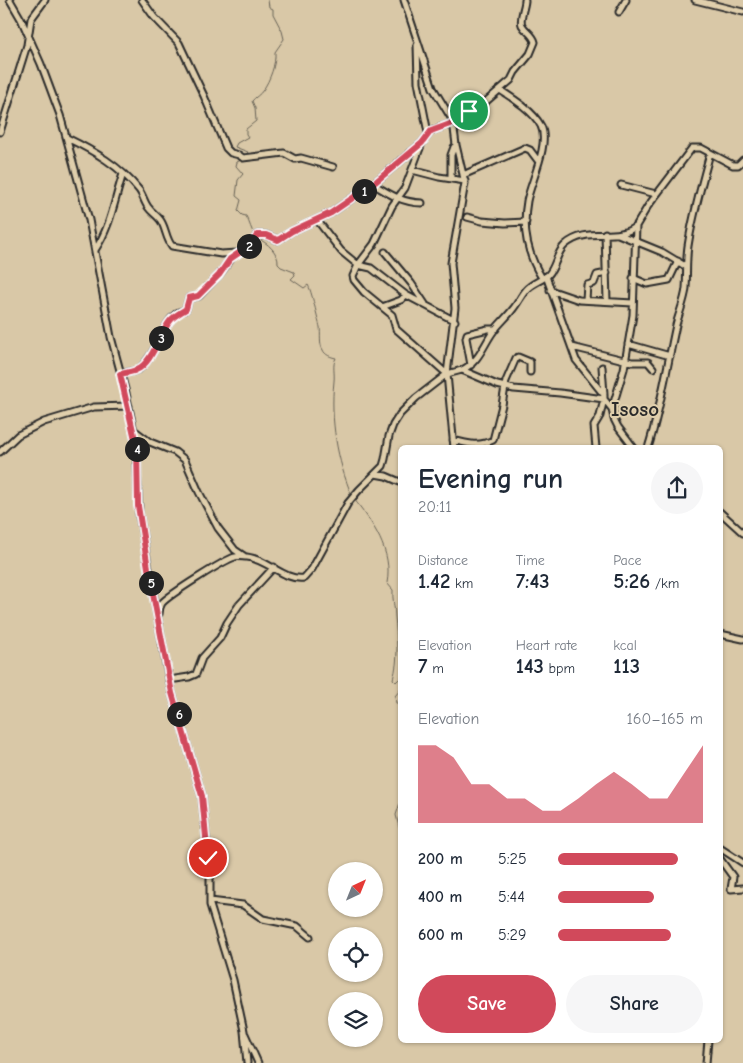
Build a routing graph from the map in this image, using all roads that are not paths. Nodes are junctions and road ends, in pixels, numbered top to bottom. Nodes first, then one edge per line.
1 (10, 0) edge
2 (45, 0) edge
3 (142, 0) edge
4 (404, 0) edge
5 (525, 0) edge
6 (626, 0) edge
7 (695, 0) edge
8 (619, 12) dead end
9 (743, 12) edge
10 (29, 38) junction
11 (416, 39) junction
12 (500, 90) junction
13 (453, 121) junction
14 (0, 132) edge
15 (428, 134) junction
16 (67, 138) junction
17 (422, 143) junction
18 (454, 147) dead end
19 (710, 153) junction
20 (743, 160) edge
21 (540, 162) junction
22 (333, 166) dead end
23 (412, 170) junction
24 (123, 174) junction
25 (464, 178) junction
26 (451, 179) junction
27 (373, 184) junction
28 (621, 185) dead end
29 (656, 194) junction
30 (398, 198) junction
31 (422, 203) dead end
32 (467, 217) dead end
33 (317, 220) junction
34 (526, 222) junction
35 (636, 226) junction
36 (605, 233) junction
37 (618, 234) junction
38 (636, 242) junction
39 (96, 250) junction
40 (385, 252) dead end
41 (238, 253) junction
42 (678, 261) junction
43 (358, 265) junction
44 (685, 266) junction
45 (606, 273) junction
46 (544, 277) junction
47 (633, 278) junction
48 (550, 290) junction
49 (406, 295) junction
50 (586, 300) junction
51 (607, 301) junction
52 (633, 304) junction
53 (427, 306) junction
54 (382, 307) junction
55 (455, 321) junction
56 (496, 329) junction
57 (628, 344) junction
58 (572, 347) junction
59 (670, 356) junction
60 (626, 359) junction
61 (471, 365) junction
62 (602, 368) dead end
63 (653, 368) dead end
64 (462, 370) junction
65 (530, 372) dead end
66 (120, 374) junction
67 (447, 374) junction
68 (505, 386) junction
69 (604, 397) junction
70 (129, 406) junction
71 (612, 409) junction
72 (134, 430) junction
73 (454, 440) junction
74 (454, 445) edge
75 (596, 445) edge
76 (632, 445) edge
77 (649, 445) edge
78 (0, 452) edge
79 (375, 474) junction
80 (398, 481) edge
81 (723, 515) edge
82 (743, 533) edge
83 (248, 557) junction
84 (274, 567) junction
85 (158, 616) junction
86 (723, 635) edge
87 (743, 639) edge
88 (169, 680) junction
89 (723, 850) edge
90 (723, 863) edge
91 (743, 863) edge
92 (743, 888) edge
93 (210, 901) junction
94 (310, 937) dead end
95 (244, 1031) junction
96 (708, 1043) edge
97 (247, 1063) edge
98 (258, 1063) edge
99 (706, 1063) edge

1 - 10 street
2 - 10 street
3 - 22 street
4 - 11 street
5 - 12 street
6 - 8 street
7 - 9 street
10 - 14 street
10 - 16 street
11 - 13 street
11 - 15 street
12 - 13 street
12 - 21 street
13 - 15 street
13 - 25 street
15 - 17 street
16 - 24 street
16 - 39 street
17 - 23 street
17 - 27 street
18 - 26 street
19 - 20 street
19 - 29 street
19 - 44 street
21 - 25 street
21 - 34 street
23 - 26 street
23 - 30 street
24 - 39 street
24 - 41 street
25 - 26 street
25 - 55 street
27 - 30 street
27 - 33 street
28 - 29 street
29 - 35 street
30 - 31 street
30 - 43 street
32 - 34 street
33 - 41 street
33 - 43 street
34 - 46 street
35 - 37 street
35 - 38 street
36 - 37 street
36 - 45 street
36 - 46 street
37 - 38 street
38 - 42 street
38 - 47 street
39 - 66 street
40 - 53 street
41 - 66 street
42 - 44 street
42 - 47 street
43 - 49 street
43 - 54 street
44 - 59 street
45 - 50 street
45 - 51 street
46 - 48 street
46 - 56 street
47 - 52 street
48 - 50 street
48 - 58 street
49 - 53 street
49 - 54 street
50 - 51 street
51 - 52 street
52 - 57 street
53 - 55 street
54 - 67 street
55 - 67 street
56 - 61 street
56 - 61 street
57 - 59 street
57 - 60 street
58 - 60 street
58 - 69 street
59 - 77 street
60 - 63 street
60 - 71 street
61 - 64 street
62 - 69 street
64 - 67 street
64 - 68 street
65 - 68 street
66 - 70 street
67 - 73 street
67 - 79 street
68 - 69 street
68 - 73 street
69 - 71 street
69 - 75 street
70 - 72 street
70 - 78 street
71 - 76 street
72 - 83 street
72 - 85 street
73 - 74 street
79 - 80 street
79 - 84 street
81 - 82 street
83 - 84 street
83 - 85 street
84 - 88 street
85 - 88 street
86 - 87 street
88 - 93 street
89 - 91 street
90 - 92 street
93 - 94 street
93 - 95 street
95 - 97 street
95 - 98 street
96 - 99 street

